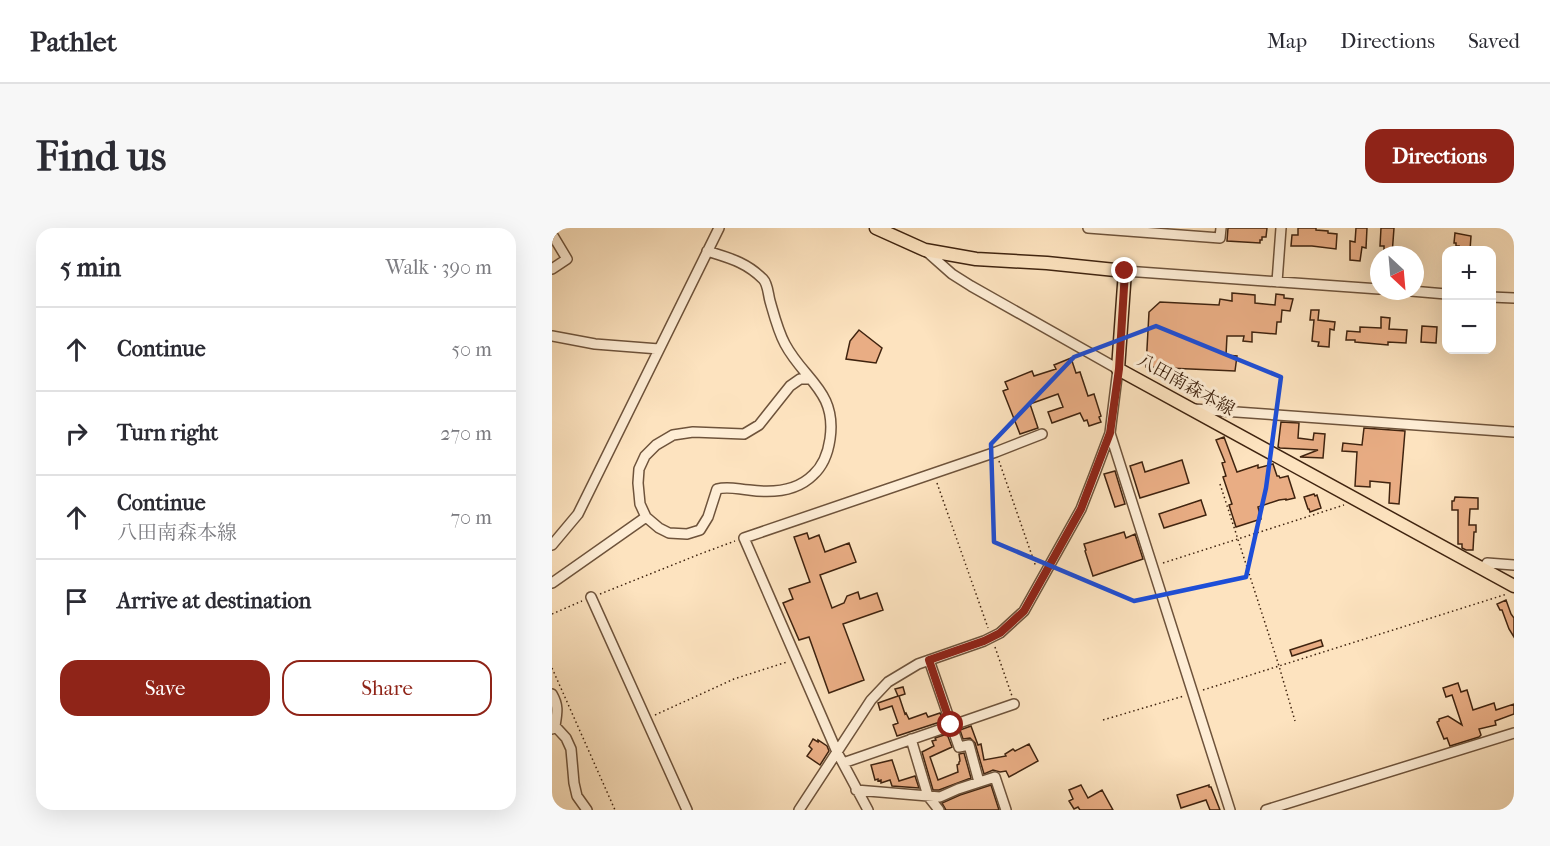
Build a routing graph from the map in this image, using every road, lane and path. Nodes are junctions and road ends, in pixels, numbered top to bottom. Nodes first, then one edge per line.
1 (719, 228) edge
2 (876, 228) edge
3 (1088, 228) edge
4 (1221, 228) edge
5 (1281, 228) edge
6 (552, 234) edge
7 (925, 250) junction
8 (707, 251) junction
9 (552, 269) edge
10 (1125, 271) junction
11 (1277, 282) junction
12 (1370, 288) edge
13 (1424, 292) edge
14 (1442, 294) edge
15 (1496, 297) edge
16 (1514, 298) edge
17 (552, 336) edge
18 (659, 349) junction
19 (1119, 369) junction
20 (810, 379) junction
21 (1192, 409) junction
22 (1514, 432) edge
23 (1110, 433) junction
24 (1042, 434) dead end
25 (996, 452) junction
26 (933, 473) junction
27 (1220, 484) dead end
28 (1358, 500) junction
29 (646, 517) junction
30 (744, 538) junction
31 (1237, 540) junction
32 (552, 545) edge
33 (1514, 565) edge
34 (1153, 566) junction
35 (1483, 569) junction
36 (1045, 576) junction
37 (552, 583) edge
38 (1514, 586) edge
39 (1514, 592) edge
40 (591, 597) junction
41 (552, 614) edge
42 (992, 637) junction
43 (797, 658) junction
44 (929, 660) junction
45 (1279, 666) junction
46 (552, 668) edge
47 (1194, 693) junction
48 (552, 694) edge
49 (1014, 704) joint
50 (646, 719) junction
51 (1103, 720) dead end
52 (1295, 721) dead end
53 (951, 725) junction
54 (554, 728) edge
55 (1514, 733) edge
56 (911, 739) junction
57 (837, 752) junction
58 (843, 763) junction
59 (979, 782) junction
60 (856, 790) junction
61 (928, 796) junction
62 (588, 810) edge
63 (615, 810) edge
64 (687, 810) edge
65 (799, 810) edge
66 (868, 810) edge
67 (939, 810) edge
68 (1006, 810) edge
69 (1230, 810) edge
70 (1266, 810) edge

1 - 8 street
2 - 7 main road
3 - 4 street
5 - 11 street
6 - 9 street
7 - 10 main road
7 - 19 street
8 - 18 street
8 - 20 street
10 - 11 street
10 - 19 main road, 八田南森本線
11 - 12 street
13 - 14 street
15 - 16 street
17 - 18 street
18 - 32 street
19 - 21 main road, 八田南森本線
19 - 23 street
20 - 29 street
20 - 29 street
21 - 22 street
21 - 28 main road, 八田南森本線
23 - 34 street
23 - 36 street
24 - 25 street
25 - 26 street
25 - 36 path
26 - 30 street
26 - 42 path
27 - 31 path
28 - 31 path
28 - 35 main road, 八田南森本線
29 - 37 street
30 - 40 path
30 - 43 street
31 - 34 path
31 - 45 path
33 - 35 street
34 - 47 street
35 - 38 main road, 八田南森本線
36 - 42 street
39 - 45 path
40 - 41 path
40 - 50 street
42 - 44 street
42 - 49 path
43 - 50 path
43 - 57 street
44 - 53 street
44 - 57 street
45 - 47 path
45 - 52 path
46 - 63 path
47 - 51 path
47 - 69 street
48 - 54 street
49 - 53 street
50 - 64 street
53 - 56 street
53 - 59 street
54 - 62 street
55 - 70 street
56 - 58 street
56 - 61 street
57 - 58 street
57 - 65 street
58 - 60 street
59 - 61 street
59 - 68 street
60 - 61 street
60 - 66 street
61 - 67 street

